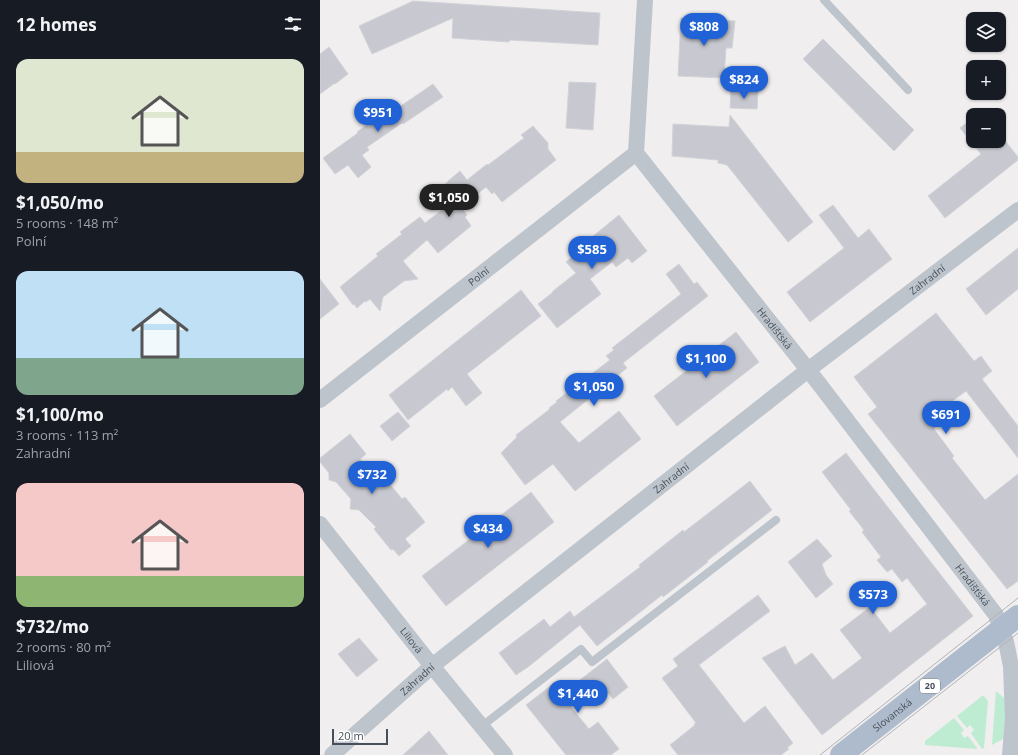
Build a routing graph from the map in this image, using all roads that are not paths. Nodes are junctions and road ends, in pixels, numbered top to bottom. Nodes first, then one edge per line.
1 (645, 0) edge
2 (824, 0) edge
3 (908, 90) dead end
4 (636, 153) junction
5 (1018, 210) edge
6 (808, 370) junction
7 (320, 400) edge
8 (776, 520) dead end
9 (320, 524) edge
10 (1010, 623) edge
11 (432, 666) junction
12 (1014, 668) edge
13 (482, 726) junction
14 (332, 755) edge
15 (505, 755) edge
16 (841, 755) edge
17 (1010, 755) edge

1 - 4 street
2 - 3 lane
4 - 6 street, Hradišťská
4 - 7 street, Polní
5 - 6 street, Zahradní
6 - 10 street, Hradišťská
6 - 11 street, Zahradní
8 - 13 lane
9 - 11 street, Liliová
10 - 12 street, Hradišťská
10 - 16 main road, Slovanská / 20
11 - 13 street, Liliová
11 - 14 street, Zahradní
12 - 17 street, Hradišťská
13 - 15 street, Liliová

